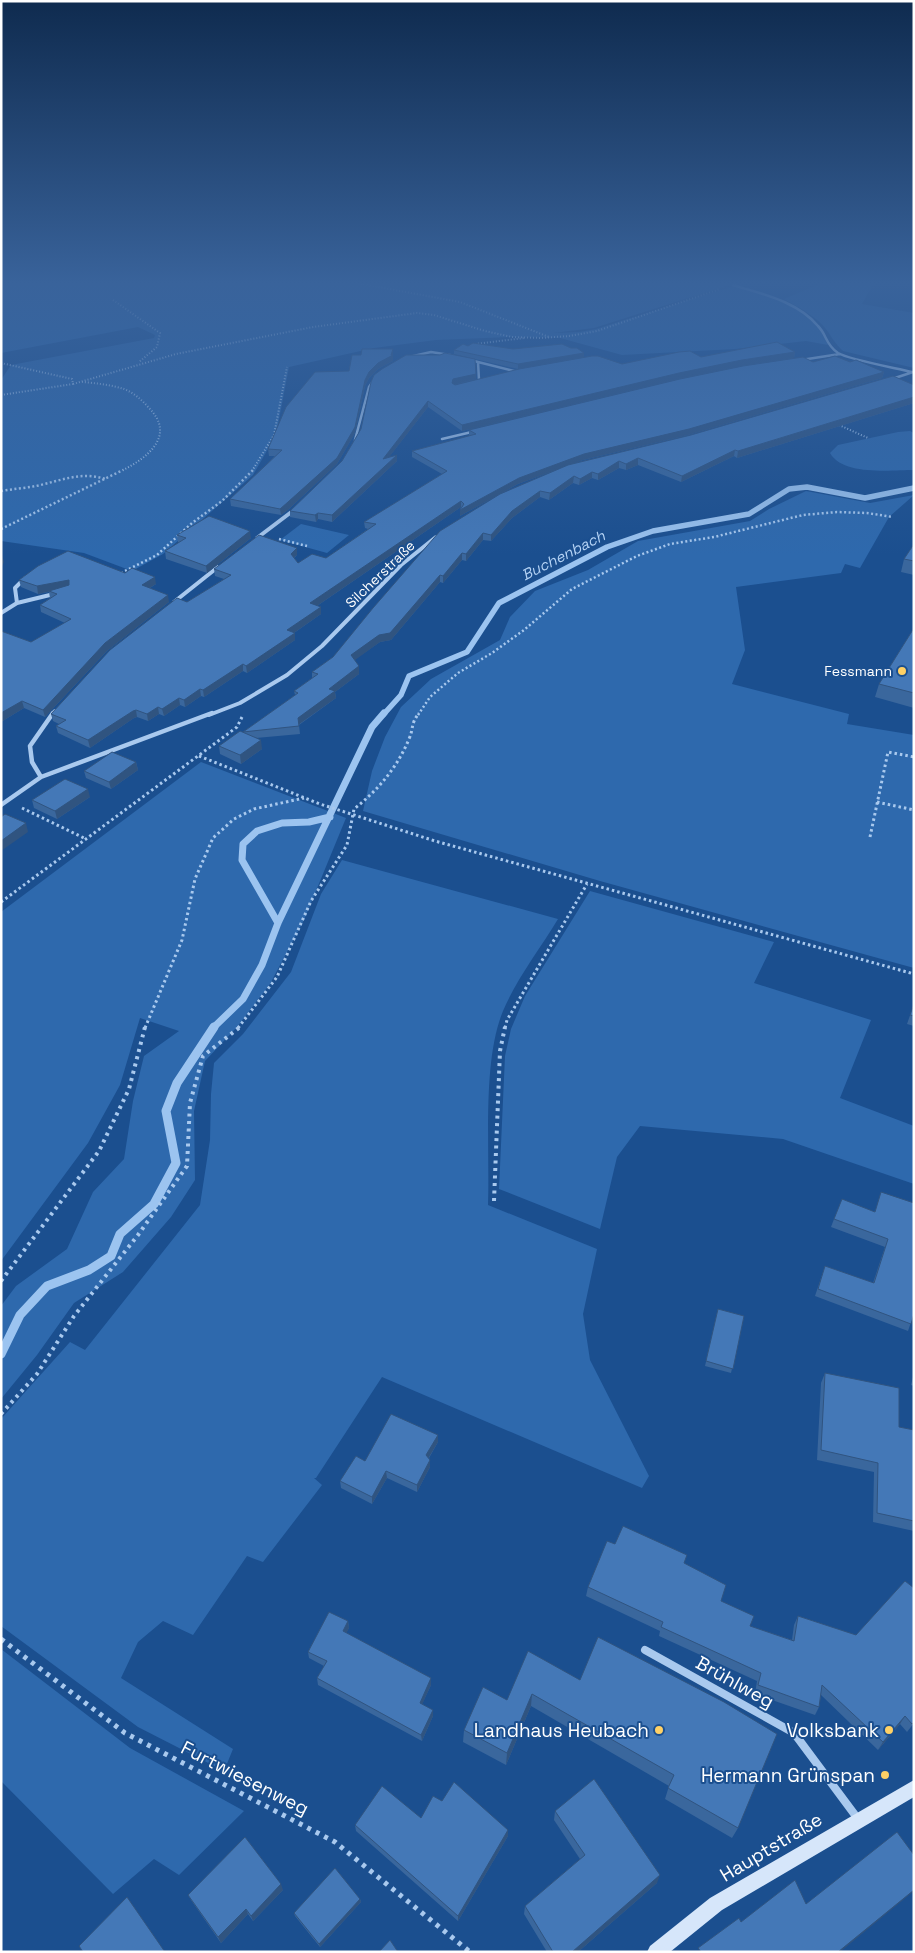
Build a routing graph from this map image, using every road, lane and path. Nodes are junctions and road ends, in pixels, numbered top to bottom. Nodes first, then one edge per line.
1 (42, 372) edge
2 (111, 372) edge
3 (286, 372) edge
4 (380, 372) edge
5 (479, 372) edge
6 (517, 372) edge
7 (914, 372) edge
8 (510, 374) edge
9 (487, 379) edge
10 (479, 380) junction
11 (885, 381) edge
12 (471, 383) edge
13 (73, 384) junction
14 (1, 395) edge
15 (834, 422) edge
16 (478, 430) edge
17 (868, 438) dead end
18 (442, 440) dead end
19 (352, 446) edge
20 (105, 480) junction
21 (1, 491) edge
22 (227, 496) junction
23 (235, 498) edge
24 (295, 508) edge
25 (893, 517) dead end
26 (1, 529) edge
27 (443, 532) edge
28 (262, 534) junction
29 (254, 540) edge
30 (307, 546) dead end
31 (224, 563) edge
32 (118, 574) edge
33 (30, 575) edge
34 (59, 592) edge
35 (17, 603) junction
36 (166, 608) edge
37 (1, 613) edge
38 (61, 704) edge
39 (240, 704) junction
40 (199, 756) junction
41 (914, 757) edge
42 (41, 777) junction
43 (306, 798) junction
44 (7, 801) junction
45 (877, 802) junction
46 (1, 805) edge
47 (914, 810) edge
48 (352, 815) junction
49 (870, 836) dead end
50 (86, 839) junction
51 (587, 884) junction
52 (1, 902) edge
53 (914, 974) edge
54 (494, 1201) dead end
55 (1, 1281) edge
56 (1, 1414) edge
57 (1, 1639) edge
58 (646, 1650) dead end
59 (914, 1788) edge
60 (858, 1819) junction
61 (470, 1952) edge
62 (656, 1952) edge

1 - 13 path
2 - 13 path
3 - 22 path
4 - 19 street
5 - 10 street
6 - 8 street
7 - 11 street
9 - 10 street
10 - 12 street
13 - 14 path
13 - 20 path
15 - 17 path
16 - 18 street
20 - 21 path
20 - 26 path
22 - 23 path
22 - 32 path
24 - 28 street
25 - 48 path
27 - 39 street, Silcherstraße
28 - 29 street
28 - 30 path
31 - 36 street
33 - 35 street
34 - 35 street
35 - 37 street
38 - 42 street
39 - 40 path
39 - 42 street, Silcherstraße
40 - 43 path
40 - 50 path
41 - 45 path
42 - 44 street, Silcherstraße
43 - 48 path
43 - 55 path
44 - 46 street, Silcherstraße
44 - 50 path
45 - 47 path
45 - 49 path
48 - 51 path
48 - 56 path
50 - 52 path
51 - 53 path
51 - 54 path
57 - 61 path, Furtwiesenweg
58 - 60 street, Brühlweg
59 - 60 street, Hauptstraße
60 - 62 street, Hauptstraße

